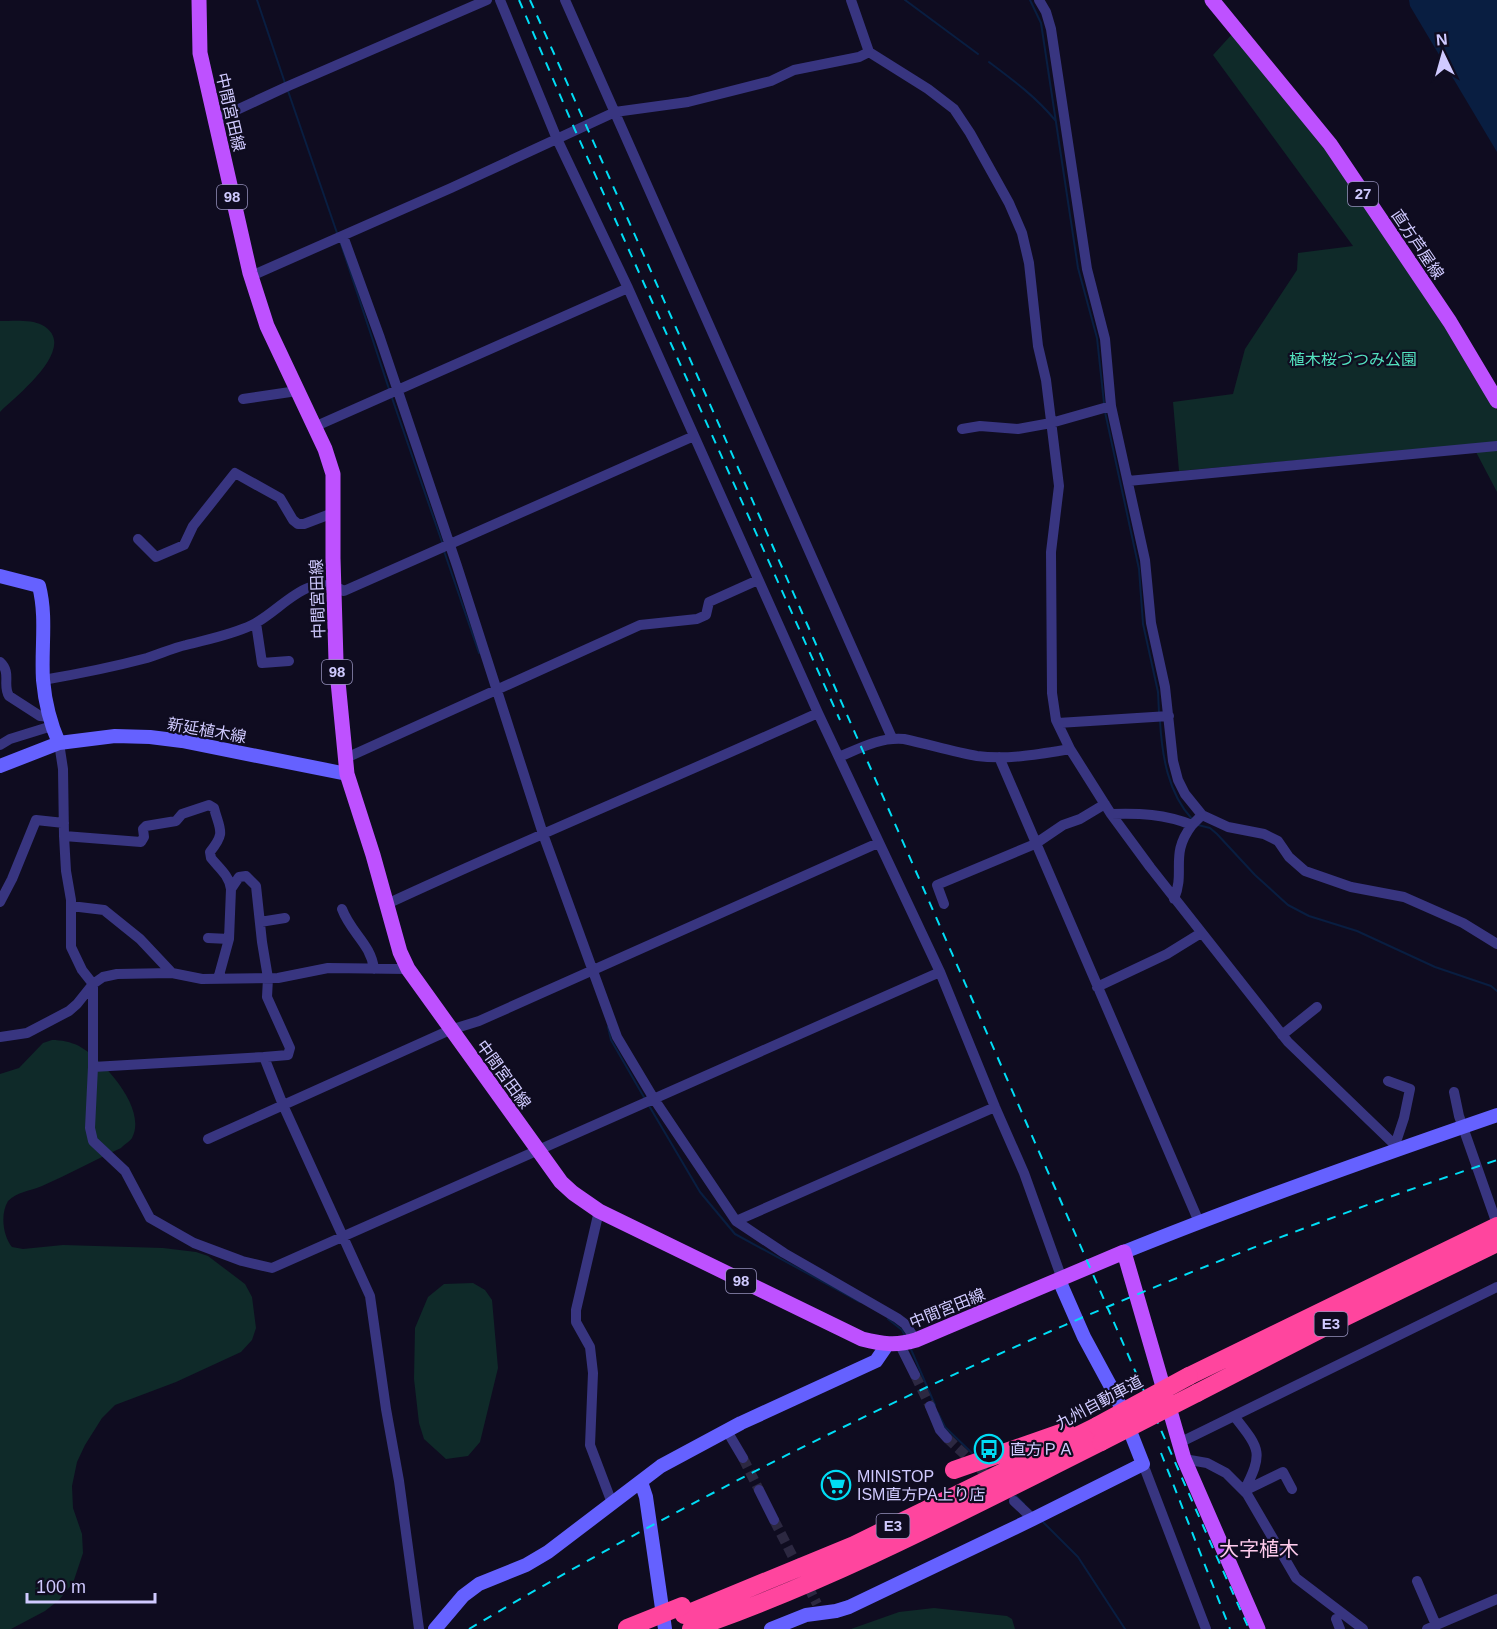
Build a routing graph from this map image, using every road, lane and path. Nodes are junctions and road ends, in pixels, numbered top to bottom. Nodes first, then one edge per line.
1 (199, 0) edge
2 (487, 0) edge
3 (500, 0) edge
4 (565, 0) edge
5 (851, 0) edge
6 (1039, 0) edge
7 (1212, 0) edge
8 (869, 52) junction
9 (615, 112) junction
10 (215, 120) junction
11 (557, 140) junction
12 (343, 236) junction
13 (251, 276) junction
14 (628, 288) junction
15 (397, 390) junction
16 (297, 391) junction
17 (243, 399) dead end
18 (1497, 401) edge
19 (1112, 406) junction
20 (1051, 423) junction
21 (314, 427) junction
22 (962, 429) dead end
23 (694, 436) junction
24 (1497, 446) edge
25 (1128, 481) junction
26 (333, 513) junction
27 (138, 539) dead end
28 (449, 544) junction
29 (0, 576) edge
30 (758, 580) junction
31 (334, 586) junction
32 (256, 623) junction
33 (289, 661) dead end
34 (0, 662) edge
35 (43, 680) junction
36 (497, 691) junction
37 (4, 699) edge
38 (818, 713) junction
39 (1169, 716) junction
40 (51, 722) junction
41 (1058, 723) junction
42 (892, 738) junction
43 (59, 743) junction
44 (0, 745) edge
45 (1070, 749) junction
46 (839, 757) junction
47 (999, 757) junction
48 (346, 758) junction
49 (0, 766) edge
50 (347, 774) junction
51 (1108, 809) junction
52 (1202, 815) junction
53 (63, 823) junction
54 (1192, 825) junction
55 (543, 834) junction
56 (64, 836) junction
57 (878, 843) junction
58 (1035, 844) junction
59 (231, 889) junction
60 (1174, 899) junction
61 (0, 902) edge
62 (387, 904) junction
63 (945, 904) dead end
64 (71, 906) junction
65 (342, 909) dead end
66 (285, 918) dead end
67 (260, 922) junction
68 (1201, 933) junction
69 (208, 938) dead end
70 (229, 939) junction
71 (1497, 944) edge
72 (375, 969) junction
73 (408, 969) junction
74 (592, 969) junction
75 (940, 972) junction
76 (172, 973) junction
77 (268, 978) junction
78 (218, 979) junction
79 (93, 984) junction
80 (1097, 987) junction
81 (1317, 1007) dead end
82 (450, 1030) junction
83 (1282, 1035) junction
84 (0, 1037) edge
85 (264, 1057) junction
86 (93, 1067) junction
87 (1388, 1081) dead end
88 (1454, 1092) dead end
89 (654, 1099) junction
90 (283, 1105) junction
91 (995, 1107) junction
92 (1497, 1115) edge
93 (1463, 1126) junction
94 (208, 1139) dead end
95 (1397, 1146) junction
96 (538, 1152) junction
97 (599, 1210) junction
98 (736, 1221) junction
99 (1199, 1222) junction
100 (1497, 1225) edge
101 (343, 1237) junction
102 (1497, 1243) edge
103 (1464, 1250) junction
104 (1124, 1252) junction
105 (1060, 1279) junction
106 (1497, 1287) edge
107 (916, 1341) junction
108 (893, 1345) junction
109 (915, 1375) tunnel mouth
110 (930, 1406) tunnel mouth
111 (1234, 1416) junction
112 (1098, 1429) junction
113 (727, 1431) junction
114 (947, 1438) tunnel mouth
115 (1179, 1443) junction
116 (743, 1458) tunnel mouth
117 (1184, 1459) junction
118 (1143, 1464) junction
119 (954, 1470) dead end
120 (641, 1482) junction
121 (759, 1490) tunnel mouth
122 (1292, 1490) dead end
123 (1244, 1491) junction
124 (1014, 1502) dead end
125 (612, 1503) junction
126 (774, 1520) tunnel mouth
127 (1033, 1520) junction
128 (750, 1575) dead end
129 (1417, 1581) dead end
130 (1497, 1599) edge
131 (686, 1617) edge
132 (1431, 1627) edge
133 (626, 1628) edge
134 (419, 1629) edge
135 (435, 1629) edge
136 (647, 1629) edge
137 (665, 1629) edge
138 (771, 1629) edge
139 (1206, 1629) edge
140 (1258, 1629) edge
141 (1364, 1629) edge

1 - 10 main road, 中間宮田線 / 98
2 - 10 street
3 - 11 street
4 - 9 street
5 - 8 street
6 - 19 street
7 - 18 main road, 直方芦屋線 / 27
8 - 9 street
8 - 20 street
9 - 11 street
9 - 42 street
10 - 13 main road, 中間宮田線 / 98
11 - 12 street
11 - 14 street
12 - 13 street
12 - 15 street
13 - 16 main road, 中間宮田線 / 98
14 - 15 street
14 - 23 street
15 - 21 street
15 - 28 street
16 - 17 street
16 - 21 main road, 中間宮田線 / 98
19 - 20 street
19 - 25 street
20 - 22 street
20 - 41 street
21 - 26 main road, 中間宮田線 / 98
23 - 28 street
23 - 30 street
24 - 25 street
25 - 39 street
26 - 27 street
26 - 31 main road, 中間宮田線 / 98
28 - 31 street
28 - 36 street
29 - 35 street
30 - 36 street
30 - 38 street
31 - 32 street
31 - 48 main road, 中間宮田線 / 98
32 - 33 street
32 - 35 street
34 - 37 street
35 - 40 street
36 - 48 street
36 - 55 street
37 - 40 street
38 - 46 street
38 - 55 street
39 - 41 street
39 - 52 street
40 - 43 street
40 - 44 street
41 - 45 street
42 - 46 street
42 - 47 street
43 - 49 street, 新延植木線
43 - 50 street, 新延植木線
43 - 53 street
45 - 47 street
45 - 51 street
46 - 57 street
47 - 58 street
48 - 50 main road, 中間宮田線 / 98
50 - 62 main road, 中間宮田線 / 98
51 - 54 street
51 - 58 street
51 - 60 street
52 - 54 street
52 - 71 street
53 - 56 street
53 - 61 street
54 - 60 street
55 - 62 street
55 - 74 street
56 - 59 street
56 - 64 street
57 - 74 street
57 - 75 street
58 - 63 street
58 - 80 street
59 - 67 street
59 - 70 street
60 - 68 street
62 - 73 main road, 中間宮田線 / 98
64 - 76 street
64 - 79 street
65 - 72 street
66 - 67 street
67 - 77 street
68 - 80 street
68 - 83 street
69 - 70 street
70 - 78 street
72 - 73 street
72 - 77 street
73 - 82 main road, 中間宮田線 / 98
74 - 82 street
74 - 89 street
75 - 89 street
75 - 91 street
76 - 78 street
76 - 79 street
77 - 78 street
77 - 85 street
79 - 84 street
79 - 86 street
80 - 99 street
81 - 83 street
82 - 90 street
82 - 96 main road, 中間宮田線 / 98
83 - 95 street
85 - 86 street
85 - 90 street
86 - 101 street
87 - 95 street
88 - 93 street
89 - 96 street
89 - 98 street
90 - 94 street
90 - 101 street
91 - 98 street
91 - 105 street
92 - 93 street
93 - 95 street
93 - 100 street
95 - 99 street
96 - 97 main road, 中間宮田線 / 98
96 - 101 street
97 - 108 main road, 中間宮田線 / 98
97 - 125 street
98 - 107 street
99 - 104 street
100 - 103 highway, 九州自動車道 / E3
101 - 134 street
102 - 103 highway, 九州自動車道 / E3
103 - 112 highway, 九州自動車道 / E3, bridge
103 - 112 highway, 九州自動車道 / E3, bridge
104 - 105 main road, 中間宮田線
104 - 115 main road
105 - 107 main road, 中間宮田線
105 - 118 street
106 - 111 street
107 - 108 main road, 中間宮田線
108 - 109 street
108 - 113 street
110 - 114 street
111 - 115 street
111 - 123 street
112 - 119 highway
112 - 131 highway, 九州自動車道 / E3
113 - 116 street
113 - 120 street
115 - 117 main road
117 - 123 street
117 - 140 main road
118 - 127 street
118 - 139 street
120 - 125 street
120 - 137 street
121 - 126 street
122 - 123 street
123 - 141 street
124 - 127 street
125 - 135 street
127 - 138 street
128 - 131 highway
129 - 132 street
130 - 132 street
131 - 133 highway, bridge
131 - 136 highway, 九州自動車道 / E3

